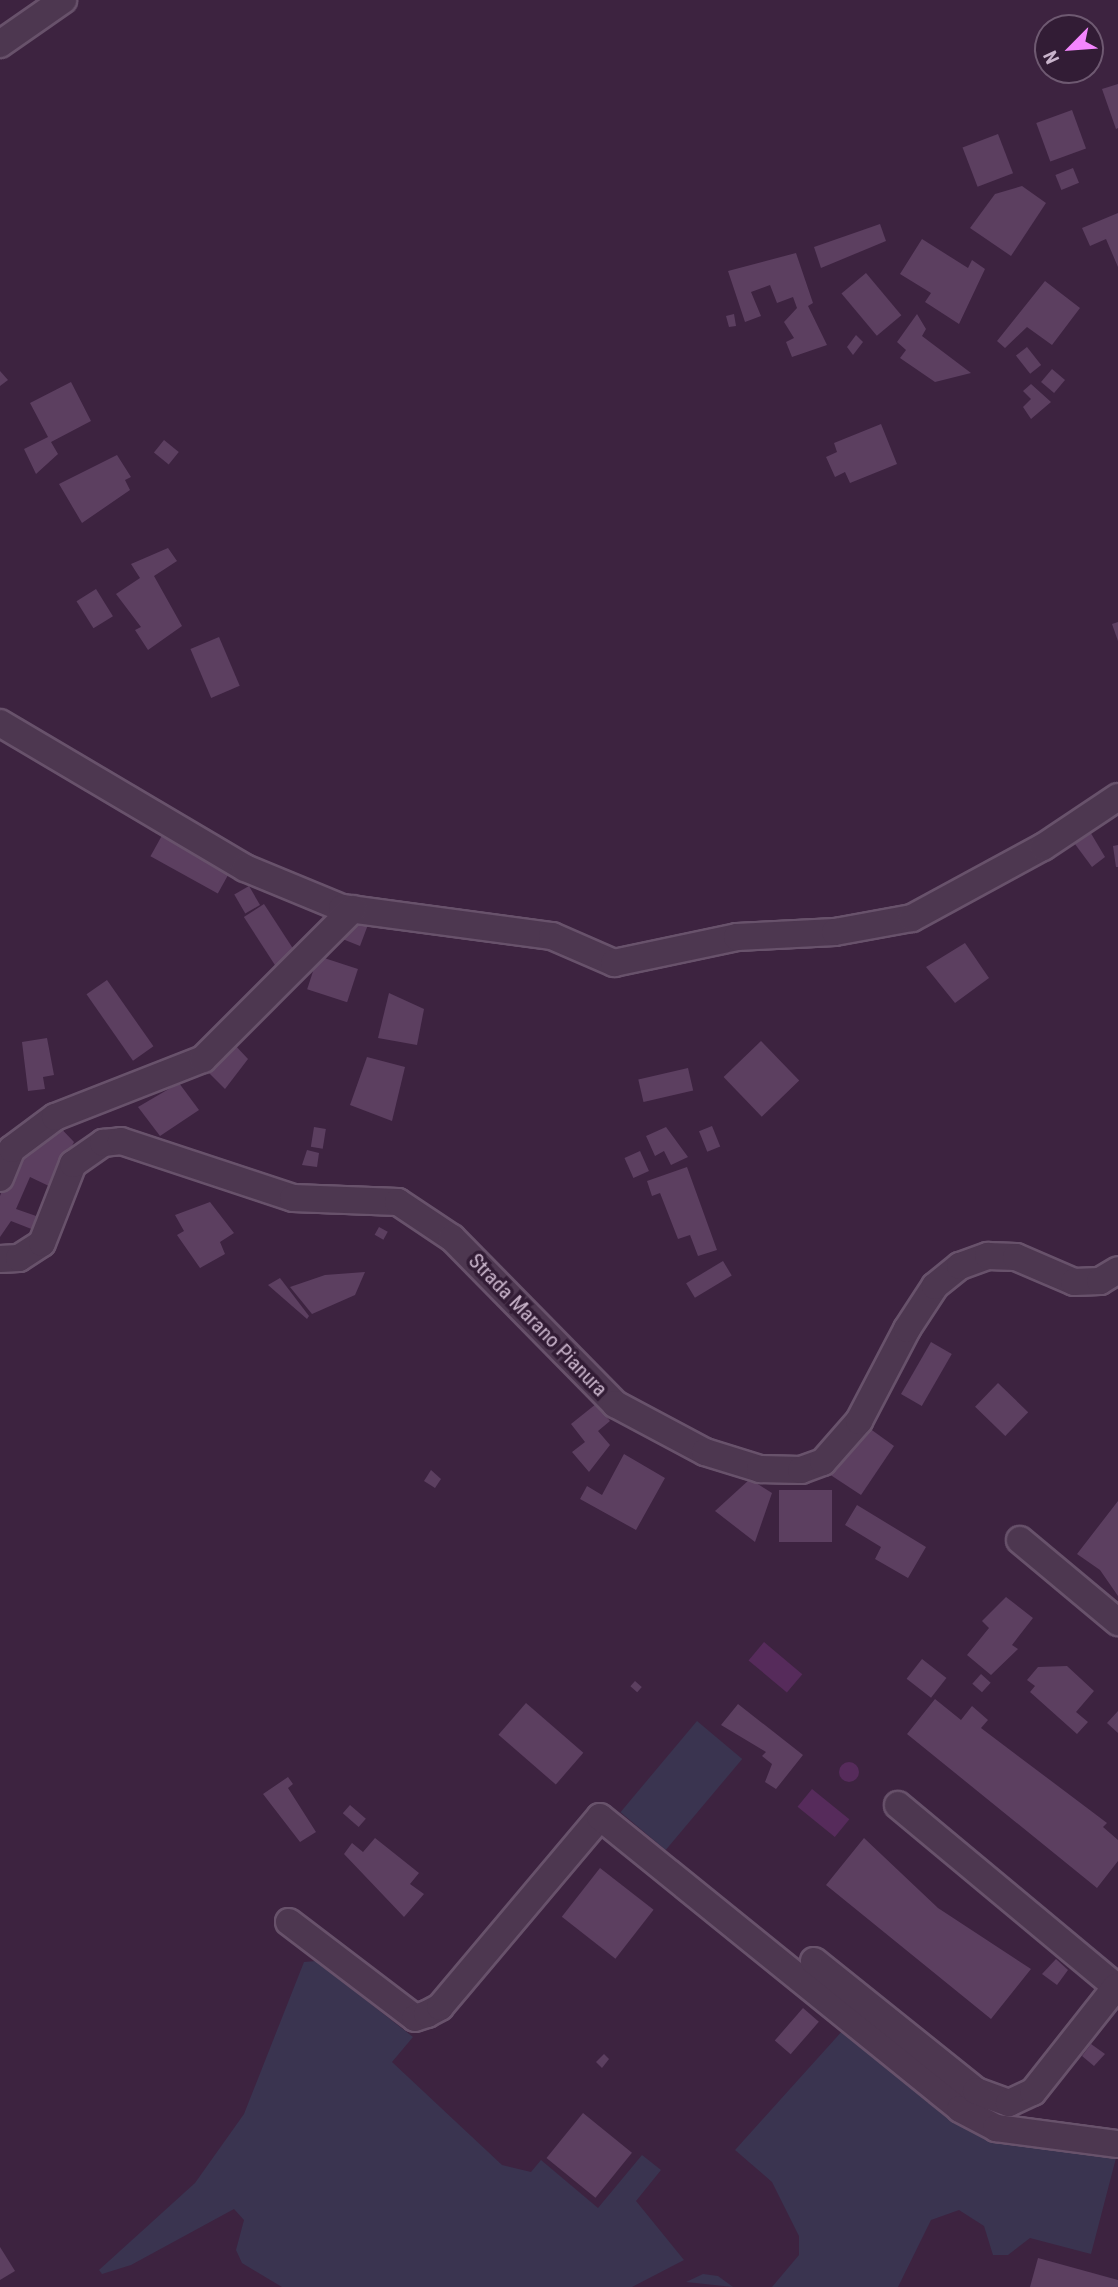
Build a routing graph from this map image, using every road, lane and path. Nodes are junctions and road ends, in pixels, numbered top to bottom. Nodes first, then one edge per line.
1 (63, 0) edge
2 (0, 44) edge
3 (0, 723) edge
4 (1118, 797) edge
5 (353, 909) junction
6 (0, 1178) edge
7 (0, 1259) edge
8 (1118, 1270) edge
9 (1020, 1540) dead end
10 (1118, 1622) edge
11 (898, 1805) dead end
12 (289, 1922) dead end
13 (814, 1961) dead end
14 (1117, 1987) edge
15 (1118, 2144) edge

1 - 2 street
3 - 5 street
4 - 5 street
5 - 6 street
7 - 8 street, Strada Marano Pianura
9 - 10 street
11 - 14 street
12 - 15 street
13 - 14 street

